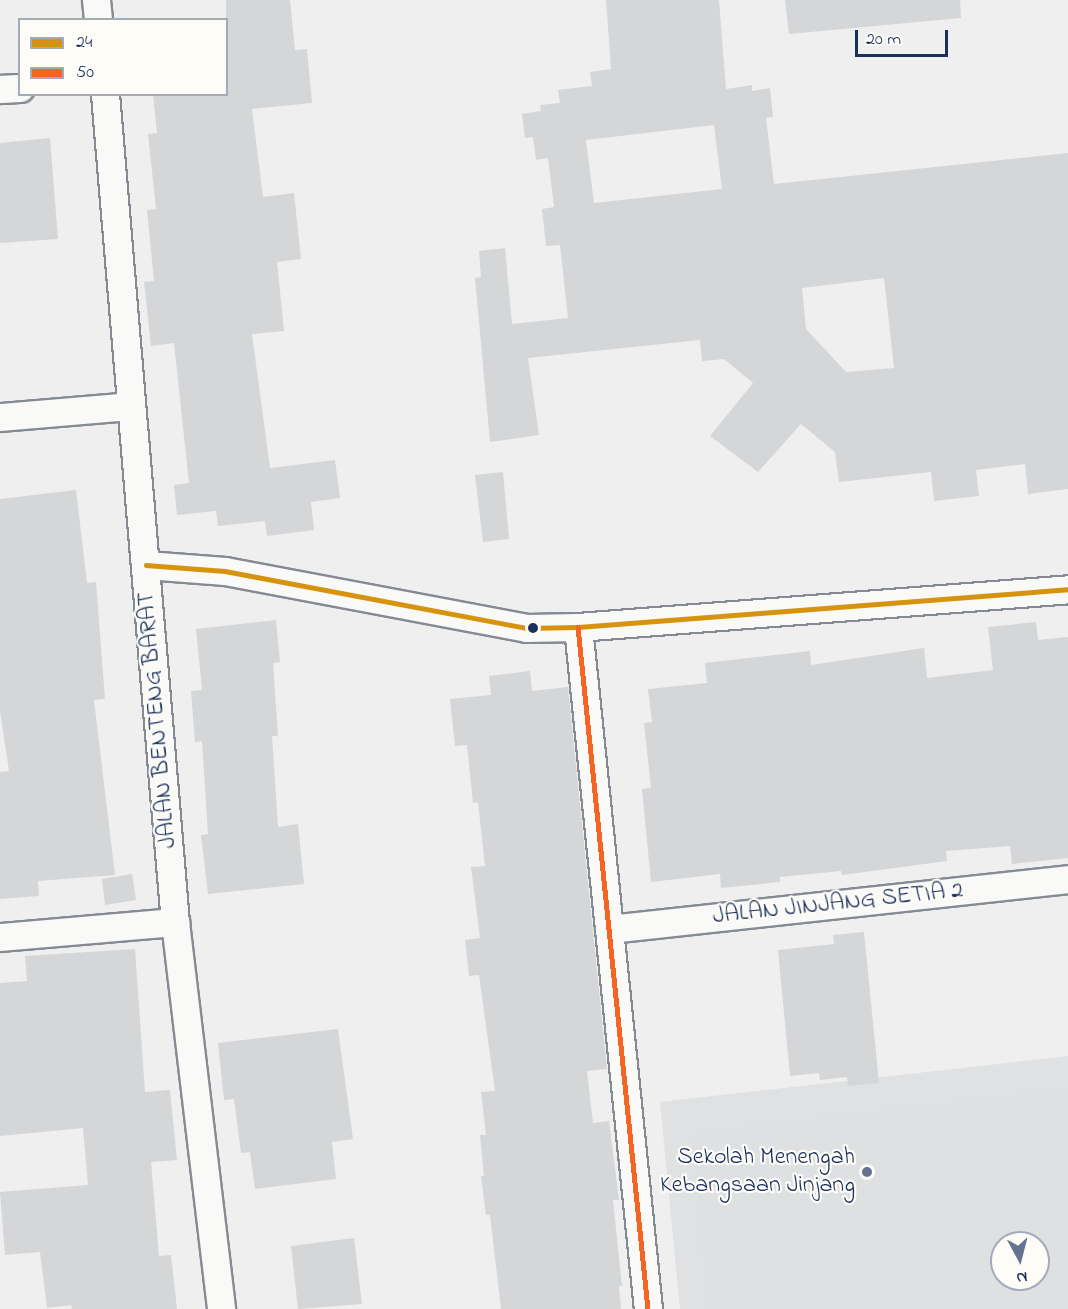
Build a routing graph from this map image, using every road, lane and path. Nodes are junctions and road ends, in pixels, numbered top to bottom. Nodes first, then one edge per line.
1 (96, 0) edge
2 (98, 18) edge
3 (18, 88) edge
4 (0, 89) edge
5 (105, 96) edge
6 (131, 406) junction
7 (0, 417) edge
8 (146, 566) junction
9 (1068, 589) edge
10 (578, 627) junction
11 (1068, 879) edge
12 (175, 922) junction
13 (609, 929) junction
14 (0, 937) edge
15 (221, 1309) edge
16 (648, 1309) edge

1 - 2 street
3 - 4 street
5 - 6 street, JALAN BENTENG BARAT
6 - 7 street
6 - 8 street, JALAN BENTENG BARAT
8 - 10 street
8 - 12 street, JALAN BENTENG BARAT
9 - 10 street
10 - 13 street
11 - 13 street, JALAN JINJANG SETIA 2
12 - 14 street
12 - 15 street, JALAN BENTENG BARAT
13 - 16 street

